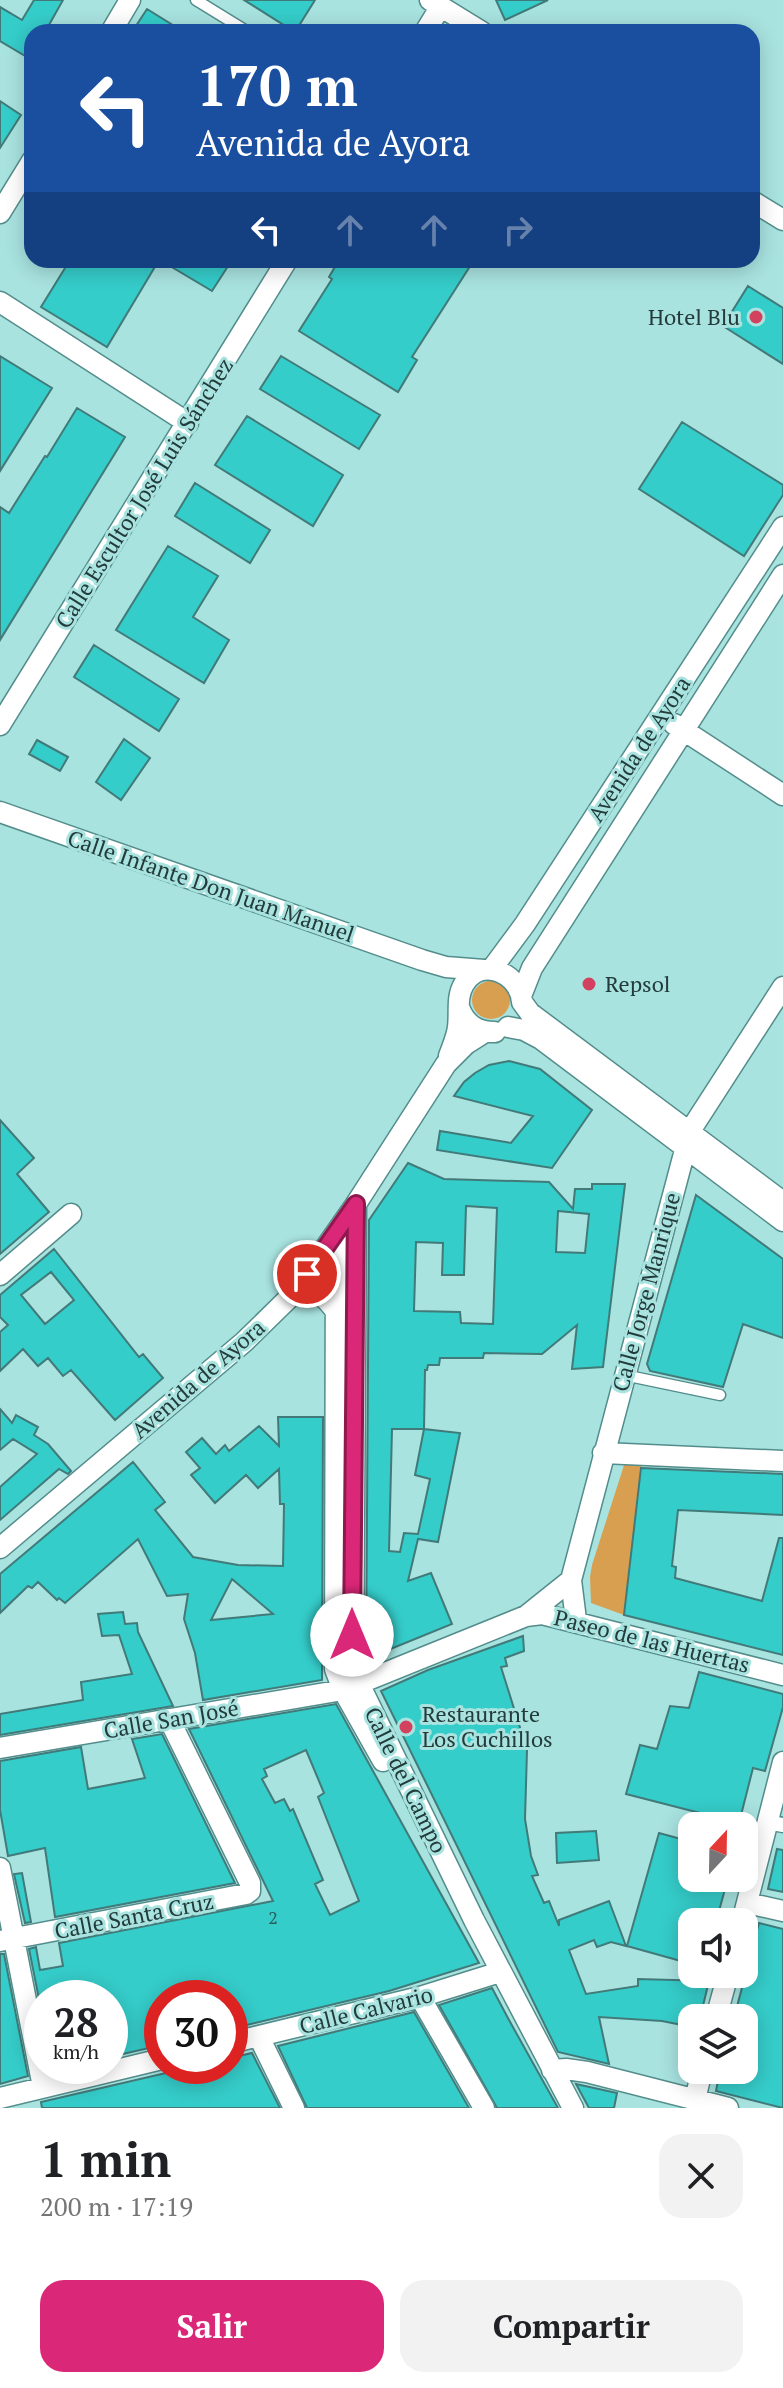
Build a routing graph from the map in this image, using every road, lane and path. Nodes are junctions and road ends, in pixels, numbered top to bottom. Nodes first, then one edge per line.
1 (130, 0) edge
2 (196, 0) edge
3 (436, 3) edge
4 (116, 24) edge
5 (235, 24) edge
6 (428, 24) edge
7 (469, 24) edge
8 (24, 179) edge
9 (760, 206) edge
10 (0, 213) edge
11 (783, 220) edge
12 (282, 268) edge
13 (0, 302) edge
14 (188, 423) junction
15 (783, 527) edge
16 (783, 575) edge
17 (661, 715) junction
18 (0, 725) edge
19 (684, 731) junction
20 (783, 795) edge
21 (0, 812) edge
22 (422, 960) junction
23 (488, 970) junction
24 (783, 987) edge
25 (521, 999) junction
26 (460, 1000) junction
27 (508, 1027) junction
28 (485, 1032) junction
29 (446, 1064) junction
30 (688, 1139) junction
31 (783, 1202) edge
32 (356, 1204) junction
33 (71, 1214) dead end
34 (783, 1221) edge
35 (336, 1233) junction
36 (0, 1275) edge
37 (293, 1294) junction
38 (337, 1313) junction
39 (624, 1375) junction
40 (720, 1395) dead end
41 (603, 1453) junction
42 (783, 1461) edge
43 (0, 1548) edge
44 (571, 1580) junction
45 (526, 1616) junction
46 (576, 1620) junction
47 (783, 1675) edge
48 (351, 1686) junction
49 (169, 1719) junction
50 (0, 1748) edge
51 (783, 1762) edge
52 (775, 1824) edge
53 (0, 1868) edge
54 (747, 1908) edge
55 (783, 1911) edge
56 (758, 1912) edge
57 (6, 1940) edge
58 (500, 1972) junction
59 (420, 1997) junction
60 (259, 2037) junction
61 (248, 2039) edge
62 (144, 2063) edge
63 (552, 2070) junction
64 (699, 2084) edge
65 (43, 2087) junction
66 (0, 2098) edge
67 (695, 2100) junction
68 (294, 2108) edge
69 (484, 2108) edge
70 (573, 2108) edge
71 (728, 2108) edge

1 - 4 street
2 - 5 lane
3 - 6 street
3 - 7 street
8 - 10 street
9 - 11 street
12 - 14 street, Calle Escultor José Luis Sánchez
13 - 14 street
14 - 18 street, Calle Escultor José Luis Sánchez
15 - 17 street, Avenida de Ayora
16 - 19 street, Avenida de Ayora
17 - 19 street
17 - 23 street, Avenida de Ayora
19 - 20 street
19 - 25 street, Avenida de Ayora
21 - 22 street, Calle Infante Don Juan Manuel
22 - 23 street, Calle Infante Don Juan Manuel
22 - 26 street, Calle Infante Don Juan Manuel
23 - 25 street
23 - 26 street
24 - 30 street, Calle Jorge Manrique
25 - 27 street
25 - 30 street
26 - 28 street
26 - 29 street, Avenida de Ayora
27 - 28 street
27 - 30 street
28 - 29 street, Avenida de Ayora
29 - 32 street, Avenida de Ayora
30 - 31 street
30 - 34 street
30 - 39 street, Calle Jorge Manrique
32 - 35 street, Avenida de Ayora
32 - 48 street, Calle del Campo
33 - 36 street
35 - 37 street, Avenida de Ayora
35 - 38 street, Calle del Campo
37 - 38 street
37 - 43 street, Avenida de Ayora
38 - 48 street, Calle del Campo
39 - 40 lane
39 - 41 street, Calle Jorge Manrique
41 - 42 street
41 - 44 street, Calle Jorge Manrique
44 - 45 street
44 - 46 street, Calle Jorge Manrique
45 - 46 street, Paseo de las Huertas
45 - 48 street, Paseo de las Huertas
46 - 47 street, Paseo de las Huertas
48 - 49 street, Calle San José
48 - 58 street, Calle del Campo
49 - 50 street, Calle San José
49 - 57 street, Calle Santa Cruz
51 - 52 street
52 - 54 street
53 - 57 street
55 - 56 street
57 - 65 street
58 - 59 street, Calle Calvario
58 - 63 street, Calle del Campo
59 - 60 street, Calle Calvario
59 - 69 street
60 - 61 street, Calle Calvario
60 - 68 street
62 - 65 street
63 - 67 street
63 - 70 street, Calle del Campo
64 - 67 street
65 - 66 street
67 - 71 street

